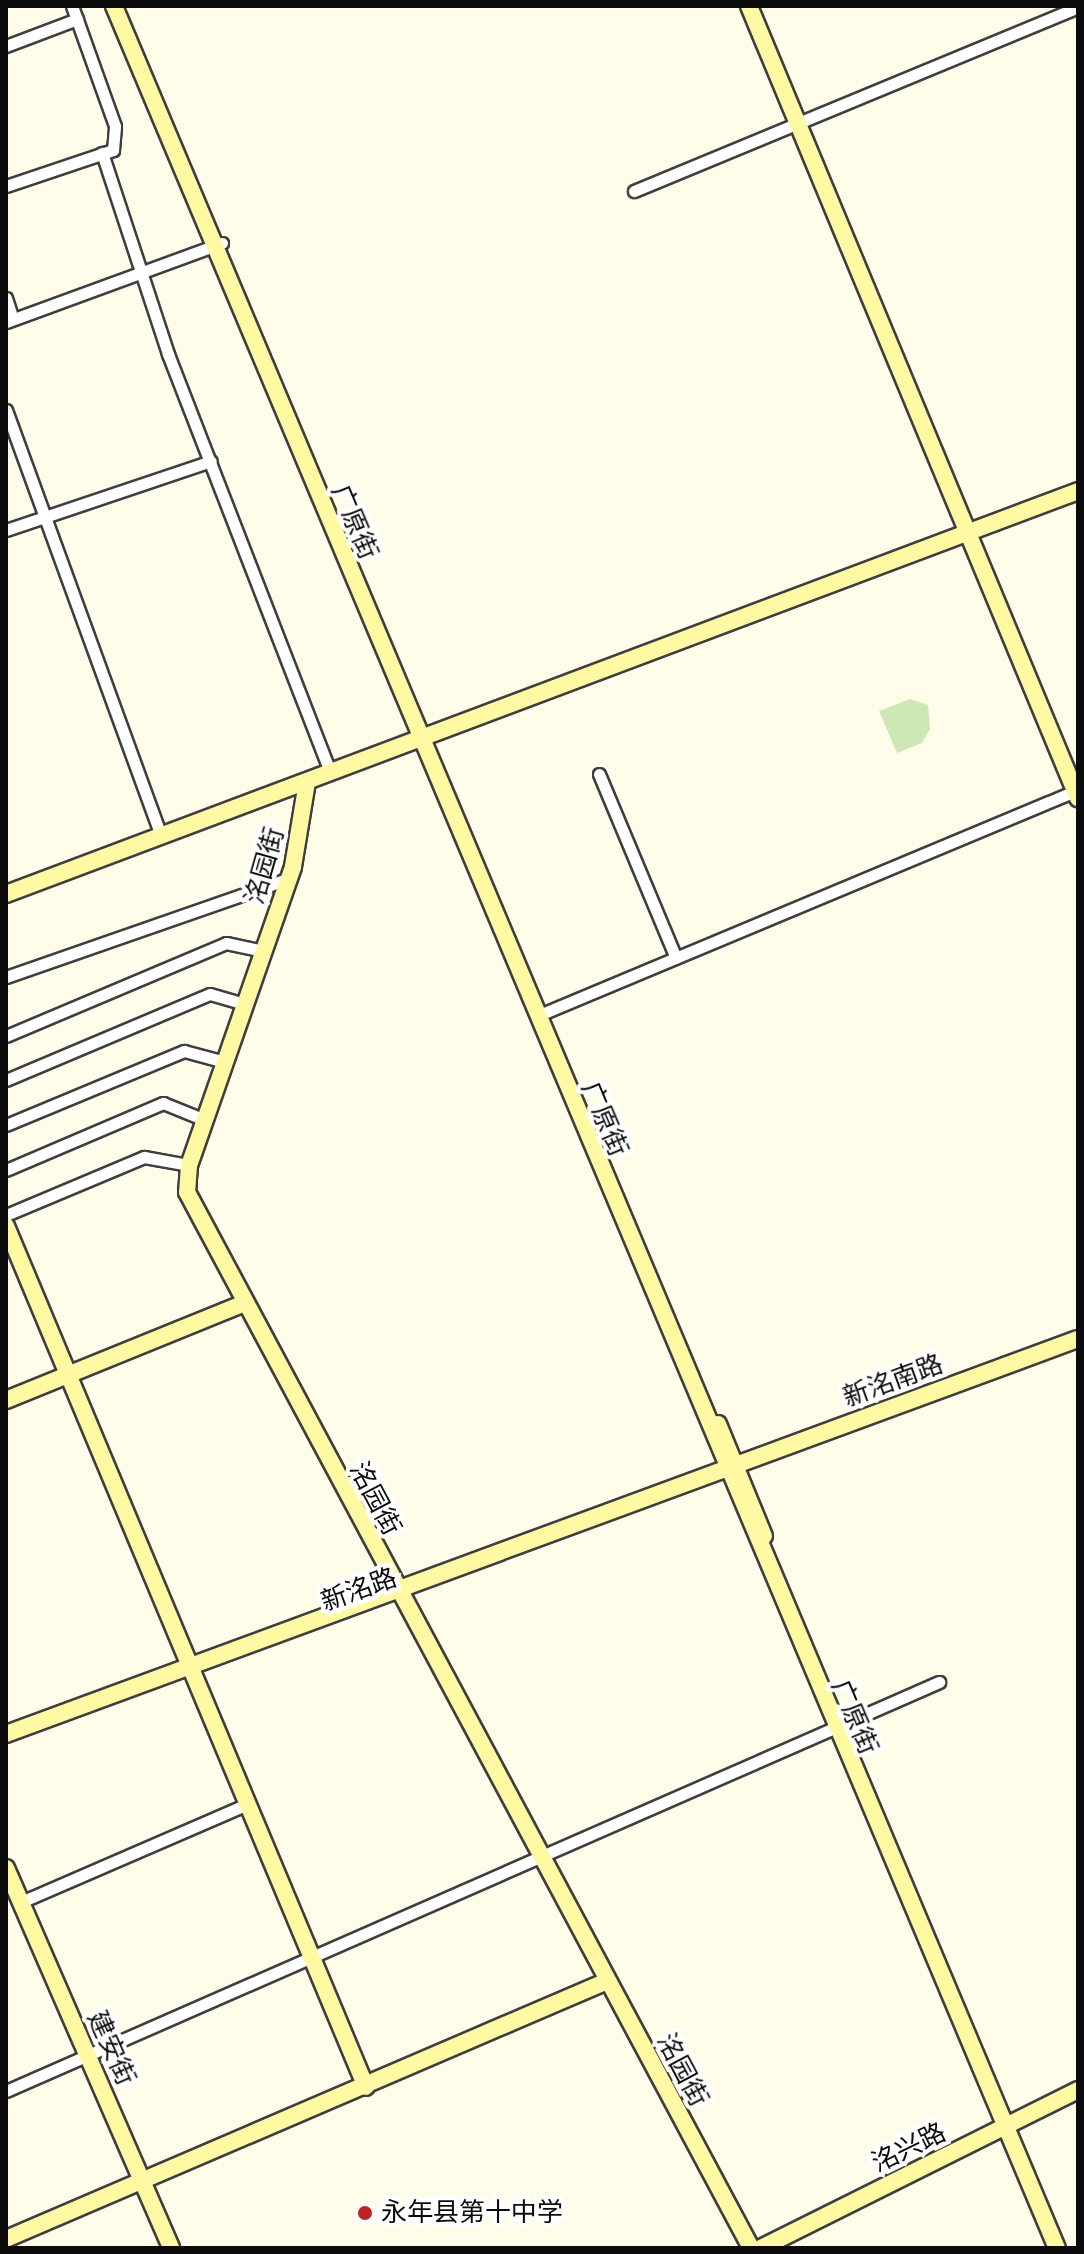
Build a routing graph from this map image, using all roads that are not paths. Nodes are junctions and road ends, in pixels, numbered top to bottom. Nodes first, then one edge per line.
1 (72, 6) edge
2 (114, 6) edge
3 (124, 6) edge
4 (749, 6) edge
5 (1078, 7) edge
6 (77, 19) junction
7 (6, 46) edge
8 (797, 123) junction
9 (102, 153) junction
10 (6, 186) edge
11 (634, 191) dead end
12 (218, 245) junction
13 (139, 274) junction
14 (6, 298) edge
15 (10, 320) edge
16 (6, 410) edge
17 (211, 461) junction
18 (1078, 481) edge
19 (1078, 491) edge
20 (44, 517) junction
21 (966, 528) junction
22 (6, 530) edge
23 (421, 734) junction
24 (327, 764) junction
25 (599, 774) dead end
26 (307, 782) junction
27 (1077, 795) edge
28 (158, 827) junction
29 (290, 878) junction
30 (6, 884) edge
31 (6, 894) edge
32 (264, 951) junction
33 (676, 958) junction
34 (6, 977) edge
35 (245, 1004) junction
36 (544, 1013) junction
37 (6, 1036) edge
38 (225, 1062) junction
39 (6, 1080) edge
40 (205, 1120) junction
41 (6, 1125) edge
42 (189, 1165) junction
43 (6, 1170) edge
44 (6, 1215) edge
45 (6, 1226) edge
46 (243, 1304) junction
47 (1078, 1339) edge
48 (1078, 1351) edge
49 (68, 1374) junction
50 (6, 1400) edge
51 (732, 1472) junction
52 (399, 1595) junction
53 (192, 1671) junction
54 (939, 1682) dead end
55 (837, 1724) junction
56 (6, 1734) edge
57 (6, 1745) edge
58 (248, 1804) junction
59 (540, 1858) junction
60 (6, 1868) edge
61 (21, 1902) junction
62 (312, 1958) junction
63 (607, 1981) junction
64 (88, 2056) junction
65 (366, 2087) junction
66 (1078, 2090) edge
67 (6, 2091) edge
68 (1078, 2099) edge
69 (1008, 2130) junction
70 (141, 2179) junction
71 (6, 2239) edge
72 (171, 2248) edge
73 (751, 2248) edge
74 (761, 2248) edge
75 (779, 2248) edge
76 (1057, 2248) edge
77 (1067, 2248) edge

1 - 6 street
2 - 12 street, 广原街
3 - 12 street, 广原街
4 - 8 street
5 - 8 street
6 - 7 street
6 - 9 street
8 - 11 street
8 - 21 street
9 - 10 street
9 - 13 street
12 - 13 street
12 - 23 street, 广原街
13 - 15 street
13 - 17 street
14 - 15 street
16 - 20 street
17 - 20 street
17 - 24 street
18 - 21 street
19 - 21 street
20 - 22 street
20 - 28 street
21 - 23 street
21 - 27 street
23 - 24 street
23 - 26 street
23 - 36 street, 广原街
23 - 51 street, 广原街
24 - 28 street
25 - 33 street
26 - 29 street, 洺园街
26 - 31 street
27 - 33 street
28 - 30 street
29 - 32 street, 洺园街
29 - 34 street
32 - 35 street, 洺园街
32 - 37 street
33 - 36 street
35 - 38 street, 洺园街
35 - 39 street
36 - 51 street, 广原街
38 - 40 street, 洺园街
38 - 41 street
40 - 42 street, 洺园街
40 - 43 street
42 - 44 street
42 - 46 street, 洺园街
45 - 49 street
46 - 49 street
46 - 52 street, 洺园街
47 - 51 street, 新洺南路
48 - 51 street, 新洺南路
49 - 50 street
49 - 53 street
51 - 52 street, 新洺路
51 - 55 street, 广原街
52 - 53 street, 新洺路
52 - 59 street, 洺园街
53 - 56 street, 新洺路
53 - 57 street, 新洺路
53 - 58 street
54 - 55 street
55 - 59 street
55 - 69 street, 广原街
58 - 61 street
58 - 62 street
59 - 62 street
59 - 63 street, 洺园街
60 - 61 street, 建安街
61 - 64 street, 建安街
62 - 64 street
62 - 65 street
63 - 65 street
63 - 73 street, 洺园街
64 - 67 street
64 - 70 street, 建安街
65 - 70 street
66 - 69 street, 洺兴路
68 - 69 street, 洺兴路
69 - 74 street, 洺兴路
69 - 75 street, 洺兴路
69 - 76 street, 广原街
69 - 77 street, 广原街
70 - 71 street
70 - 72 street, 建安街

